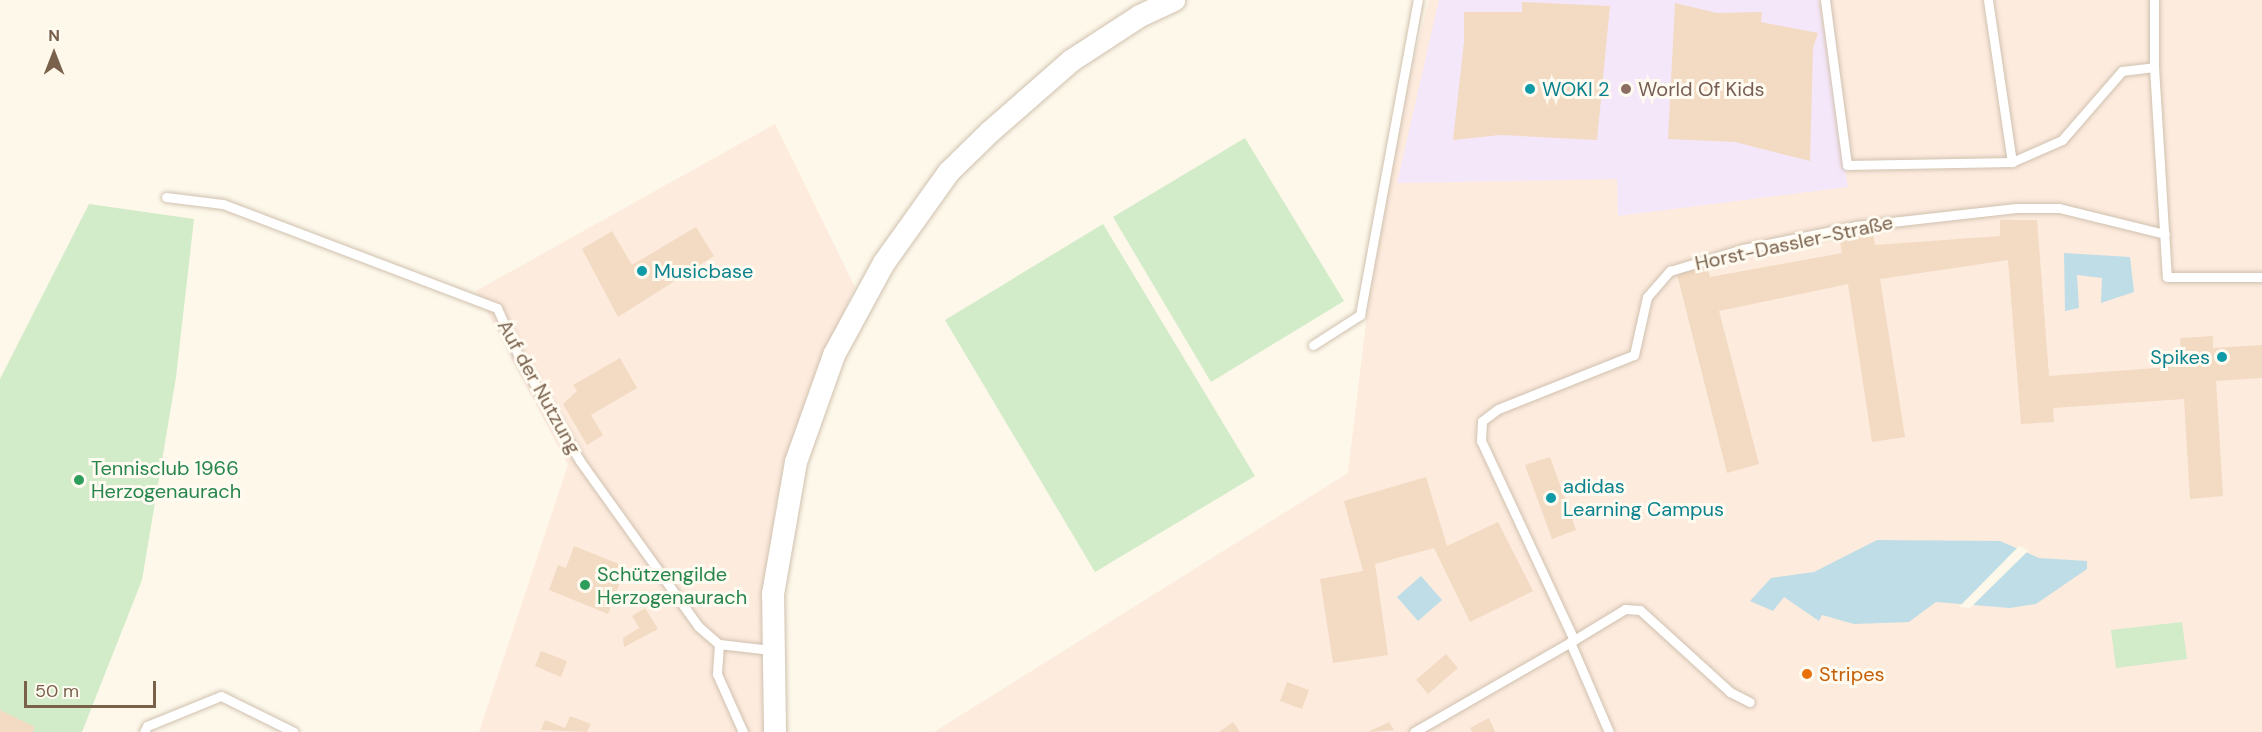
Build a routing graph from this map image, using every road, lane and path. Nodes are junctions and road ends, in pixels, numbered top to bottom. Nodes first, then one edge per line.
1 (1174, 0) edge
2 (1418, 0) edge
3 (1825, 0) edge
4 (1988, 0) edge
5 (2154, 0) edge
6 (2154, 67) junction
7 (2012, 162) junction
8 (166, 197) dead end
9 (2165, 234) junction
10 (2262, 277) edge
11 (1313, 345) dead end
12 (1572, 641) junction
13 (719, 645) junction
14 (771, 650) junction
15 (1750, 702) dead end
16 (144, 732) edge
17 (294, 732) edge
18 (743, 732) edge
19 (776, 732) edge
20 (1414, 732) edge
21 (1609, 732) edge

1 - 14 street
2 - 11 lane
3 - 7 lane
4 - 7 lane
5 - 6 lane
6 - 7 lane
6 - 9 lane
8 - 13 lane, Auf der Nutzung
9 - 10 lane
9 - 12 lane, Horst-Dassler-Straße
12 - 15 lane
12 - 20 lane
12 - 21 lane, Horst-Dassler-Straße
13 - 14 lane
13 - 18 lane
14 - 19 street
16 - 17 lane

